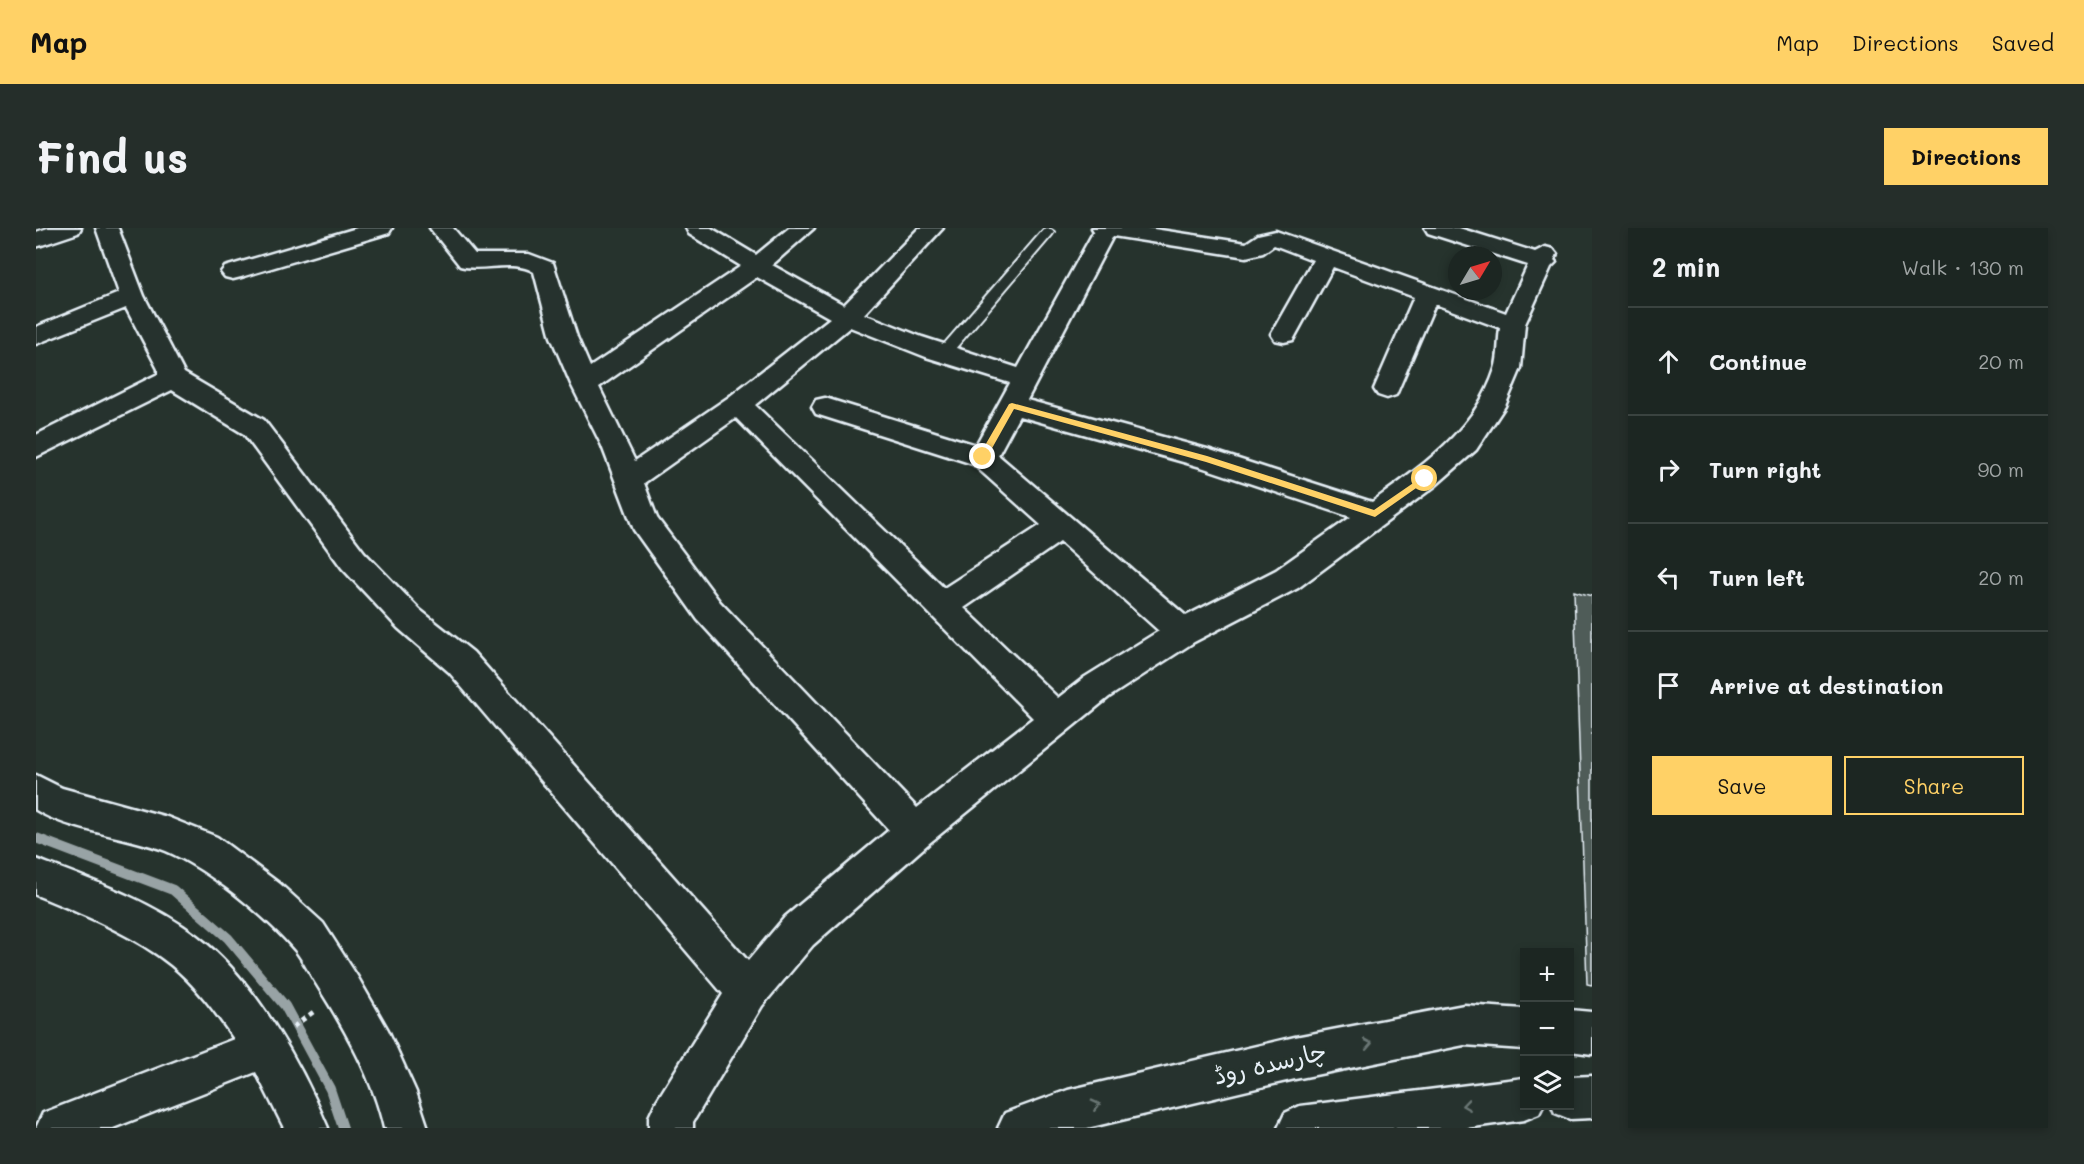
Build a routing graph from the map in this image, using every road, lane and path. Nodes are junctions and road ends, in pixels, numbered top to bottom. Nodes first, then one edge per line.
1 (70, 228) edge
2 (107, 228) edge
3 (381, 228) edge
4 (441, 228) edge
5 (802, 228) edge
6 (932, 228) edge
7 (1436, 228) edge
8 (697, 229) edge
9 (1104, 229) edge
10 (1048, 232) dead end
11 (36, 240) edge
12 (1326, 256) junction
13 (757, 266) junction
14 (233, 272) dead end
15 (1428, 292) junction
16 (132, 296) junction
17 (847, 316) junction
18 (1513, 324) junction
19 (1284, 334) dead end
20 (36, 336) edge
21 (944, 353) junction
22 (171, 377) junction
23 (1025, 379) junction
24 (584, 384) junction
25 (1387, 388) dead end
26 (738, 404) junction
27 (1012, 405) junction
28 (825, 407) dead end
29 (36, 447) edge
30 (983, 457) junction
31 (629, 479) junction
32 (1375, 514) junction
33 (1061, 527) junction
34 (941, 607) junction
35 (1184, 633) junction
36 (1057, 720) junction
37 (36, 791) edge
38 (915, 831) junction
39 (36, 877) edge
40 (343, 990) junction
41 (748, 992) junction
42 (1520, 1029) edge
43 (1574, 1031) edge
44 (1592, 1033) edge
45 (266, 1048) junction
46 (1592, 1097) edge
47 (1574, 1098) edge
48 (1520, 1100) edge
49 (58, 1128) edge
50 (306, 1128) edge
51 (406, 1128) edge
52 (671, 1128) edge
53 (1020, 1128) edge
54 (1300, 1128) edge

1 - 11 street
2 - 16 street
3 - 14 street
4 - 24 street
5 - 13 street
6 - 17 street
7 - 18 street
8 - 13 street
9 - 12 street
9 - 23 street
10 - 21 lane
12 - 15 street
12 - 19 street
13 - 17 street
13 - 24 street
15 - 18 street
15 - 25 street
16 - 20 street
16 - 22 street
17 - 21 street
17 - 26 street
18 - 32 street
21 - 23 street
22 - 29 street
22 - 41 street
23 - 27 street
24 - 31 street
26 - 31 street
26 - 34 street
27 - 30 street
27 - 32 street
28 - 30 street
30 - 33 street
31 - 38 street
32 - 35 street
33 - 34 street
33 - 35 street
34 - 36 street
35 - 36 street
36 - 38 street
37 - 40 street
38 - 41 street
39 - 45 street
40 - 45 path
40 - 51 street
41 - 52 street
53 -> 42 street, چارسدہ روڈ
43 - 44 street
45 - 49 street
45 - 50 street
46 - 47 street
48 -> 54 street

